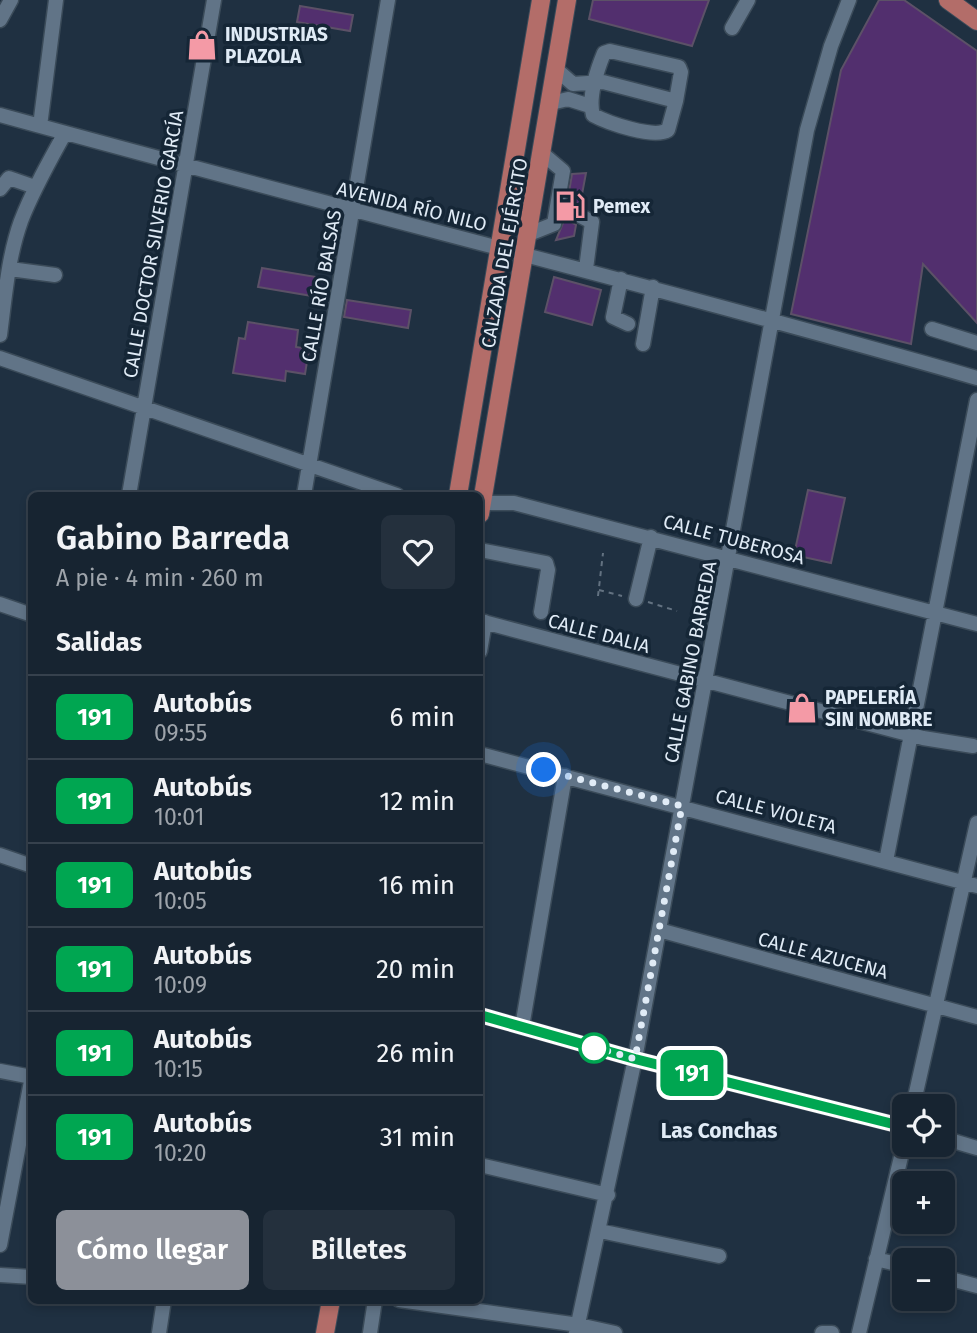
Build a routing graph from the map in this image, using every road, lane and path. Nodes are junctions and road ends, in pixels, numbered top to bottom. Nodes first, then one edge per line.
1 (11, 0) edge
2 (56, 0) edge
3 (214, 0) edge
4 (388, 0) edge
5 (541, 0) edge
6 (567, 0) edge
7 (748, 0) edge
8 (849, 0) edge
9 (948, 0) edge
10 (0, 20) edge
11 (977, 21) edge
12 (732, 28) dead end
13 (557, 70) junction
14 (597, 81) junction
15 (676, 101) junction
16 (551, 103) junction
17 (590, 106) junction
18 (0, 115) edge
19 (40, 126) junction
20 (65, 133) junction
21 (543, 154) junction
22 (187, 166) junction
23 (35, 187) junction
24 (0, 189) edge
25 (558, 204) junction
26 (354, 212) junction
27 (529, 234) junction
28 (498, 248) junction
29 (526, 253) junction
30 (10, 269) junction
31 (586, 269) junction
32 (55, 275) dead end
33 (621, 279) junction
34 (653, 287) junction
35 (773, 320) junction
36 (628, 324) dead end
37 (932, 329) dead end
38 (0, 335) edge
39 (977, 343) edge
40 (643, 344) dead end
41 (0, 358) edge
42 (977, 378) edge
43 (977, 400) edge
44 (144, 408) junction
45 (308, 467) junction
46 (130, 492) edge
47 (304, 492) edge
48 (377, 492) edge
49 (458, 492) edge
50 (483, 492) edge
51 (483, 506) edge
52 (651, 537) junction
53 (483, 551) edge
54 (603, 553) dead end
55 (729, 558) junction
56 (598, 596) dead end
57 (636, 599) dead end
58 (0, 604) edge
59 (541, 612) dead end
60 (934, 612) junction
61 (28, 614) edge
62 (483, 621) edge
63 (977, 624) edge
64 (705, 682) junction
65 (912, 734) junction
66 (973, 746) dead end
67 (483, 755) edge
68 (565, 776) junction
69 (682, 806) junction
70 (977, 823) edge
71 (0, 855) edge
72 (886, 861) junction
73 (28, 865) edge
74 (971, 884) edge
75 (659, 930) junction
76 (936, 1006) junction
77 (483, 1016) edge
78 (977, 1017) edge
79 (522, 1027) junction
80 (635, 1059) junction
81 (0, 1071) edge
82 (28, 1076) edge
83 (916, 1094) edge
84 (28, 1110) edge
85 (892, 1124) edge
86 (955, 1142) edge
87 (977, 1148) edge
88 (24, 1155) edge
89 (901, 1157) edge
90 (483, 1166) edge
91 (608, 1195) junction
92 (600, 1231) junction
93 (0, 1245) edge
94 (719, 1256) dead end
95 (876, 1259) junction
96 (892, 1263) edge
97 (0, 1275) edge
98 (28, 1277) edge
99 (955, 1280) edge
100 (977, 1286) edge
101 (163, 1304) edge
102 (330, 1304) edge
103 (374, 1304) edge
104 (424, 1304) edge
105 (577, 1329) edge
106 (159, 1333) edge
107 (326, 1333) edge
108 (370, 1333) edge
109 (615, 1333) edge
110 (822, 1333) edge
111 (832, 1333) edge
112 (859, 1333) edge

1 - 10 street
2 - 19 street
3 - 22 street, CALLE DOCTOR SILVERIO GARCÍA
4 - 26 street, CALLE RÍO BALSAS
5 - 28 main road, CALZADA DEL EJÉRCITO
6 - 13 main road, CALZADA DEL EJÉRCITO
7 - 12 street
8 - 35 street, CALLE GABINO BARREDA
9 - 11 main road
13 - 14 street
13 - 16 main road, CALZADA DEL EJÉRCITO
14 - 15 street
14 - 15 street
14 - 17 street
15 - 17 street
16 - 17 street
16 - 21 main road, CALZADA DEL EJÉRCITO
18 - 19 street, AVENIDA RÍO NILO
19 - 20 street, AVENIDA RÍO NILO
20 - 22 street, AVENIDA RÍO NILO
20 - 23 street
21 - 25 street
21 - 27 main road, CALZADA DEL EJÉRCITO
22 - 26 street, AVENIDA RÍO NILO
22 - 44 street, CALLE DOCTOR SILVERIO GARCÍA
23 - 24 street
23 - 30 street
25 - 27 street
25 - 31 street
26 - 28 street, AVENIDA RÍO NILO
26 - 45 street, CALLE RÍO BALSAS
27 - 29 main road, CALZADA DEL EJÉRCITO
28 - 29 street, AVENIDA RÍO NILO
28 - 49 main road, CALZADA DEL EJÉRCITO
29 - 31 street, AVENIDA RÍO NILO
29 - 50 main road, CALZADA DEL EJÉRCITO
30 - 32 street
30 - 38 street
31 - 33 street, AVENIDA RÍO NILO
33 - 34 street, AVENIDA RÍO NILO
33 - 36 street
34 - 35 street, AVENIDA RÍO NILO
34 - 40 street
35 - 42 street, AVENIDA RÍO NILO
35 - 55 street, CALLE GABINO BARREDA
37 - 39 street
41 - 44 street
43 - 60 street
44 - 45 street
44 - 46 street, CALLE DOCTOR SILVERIO GARCÍA
45 - 47 street, CALLE RÍO BALSAS
45 - 48 street
51 - 52 street, CALLE TUBEROSA
52 - 55 street, CALLE TUBEROSA
52 - 57 street
53 - 59 street
54 - 56 path
55 - 60 street, CALLE TUBEROSA
55 - 64 street, CALLE GABINO BARREDA
58 - 61 street
60 - 63 street, CALLE TUBEROSA
60 - 65 street
62 - 64 street, CALLE DALIA
64 - 65 street, CALLE DALIA
64 - 69 street, CALLE GABINO BARREDA
65 - 66 street, CALLE DALIA
65 - 72 street
67 - 68 street, CALLE VIOLETA
68 - 69 street, CALLE VIOLETA
68 - 79 street
69 - 72 street, CALLE VIOLETA
69 - 75 street, CALLE GABINO BARREDA
70 - 74 street
71 - 73 street
72 - 74 street, CALLE VIOLETA
74 - 76 street
75 - 76 street, CALLE AZUCENA
75 - 80 street, CALLE GABINO BARREDA
76 - 78 street, CALLE AZUCENA
76 - 83 street
77 - 79 street
79 - 80 street
80 - 85 street
80 - 91 street, CALLE GABINO BARREDA
81 - 82 street
84 - 88 street
86 - 87 street
88 - 93 street
89 - 95 street
90 - 91 street
91 - 92 street, CALLE GABINO BARREDA
92 - 94 street
92 - 105 street, CALLE GABINO BARREDA
95 - 96 street
95 - 112 street
97 - 98 street
99 - 100 street
101 - 106 street
102 - 107 main road
103 - 108 street
104 - 105 street
105 - 109 street
110 - 111 street

